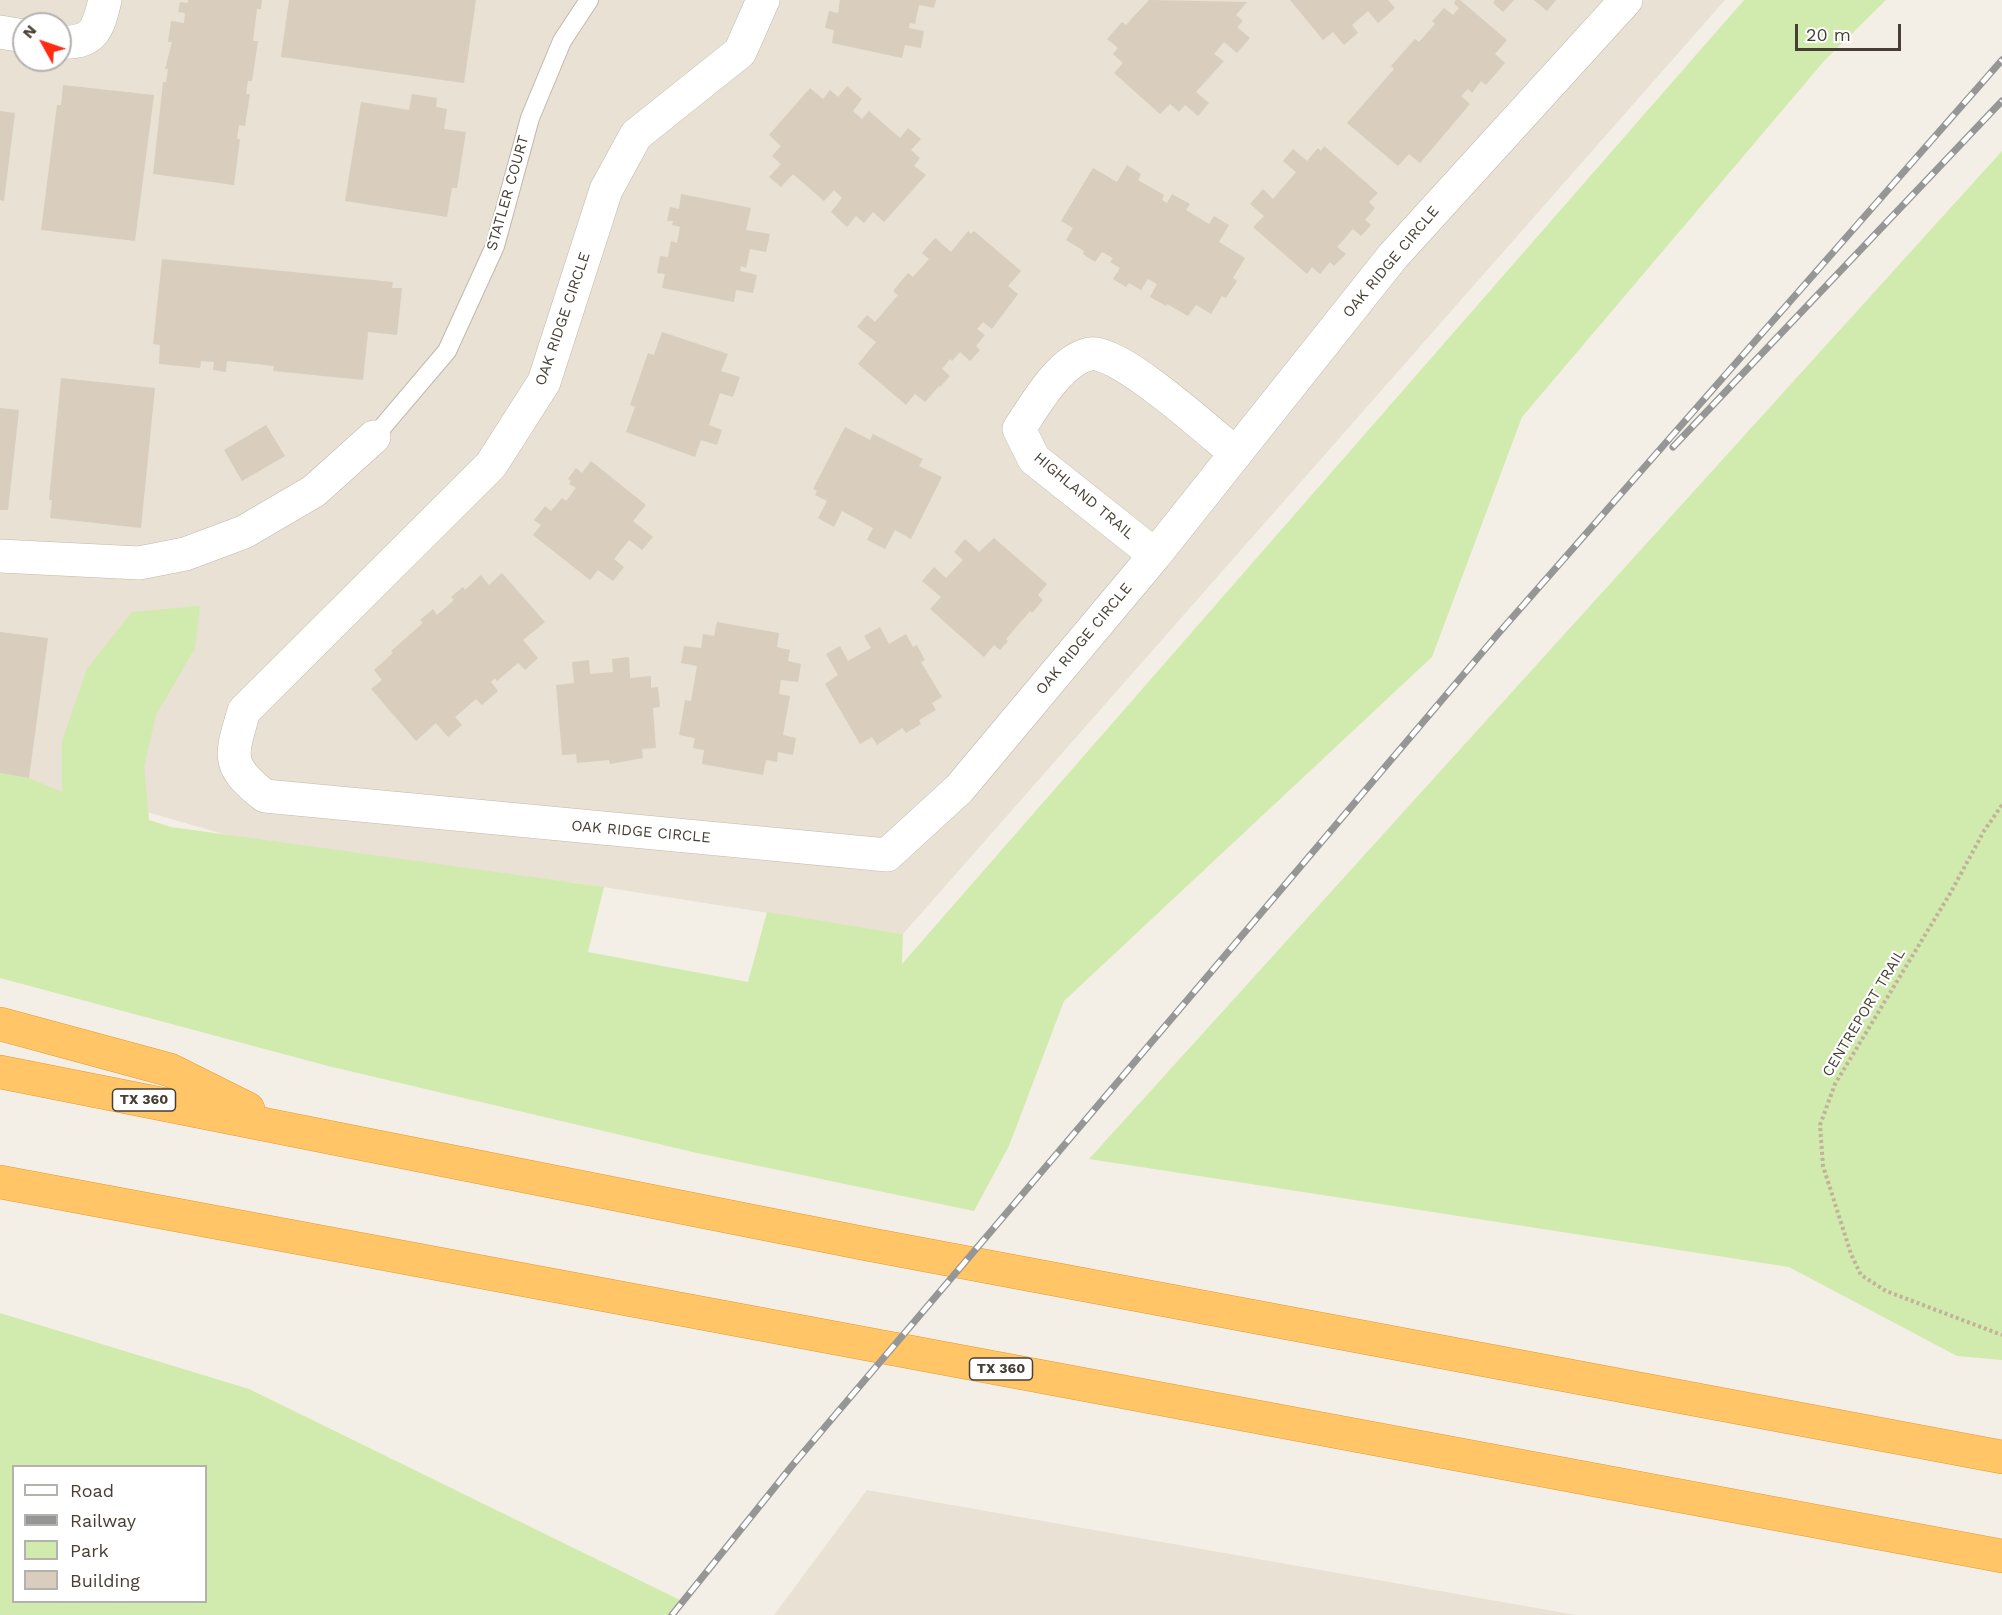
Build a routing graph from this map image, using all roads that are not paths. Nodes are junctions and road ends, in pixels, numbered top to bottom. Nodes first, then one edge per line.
1 (105, 0) edge
2 (589, 0) edge
3 (763, 0) edge
4 (1626, 0) edge
5 (72, 42) edge
6 (374, 437) joint
7 (1235, 453) junction
8 (1155, 555) junction
9 (0, 556) edge
10 (0, 1024) edge
11 (0, 1072) edge
12 (287, 1128) junction
13 (0, 1182) edge
14 (2002, 1457) edge
15 (2002, 1556) edge

1 - 5 street
2 - 6 lane, STATLER COURT
3 - 8 street, OAK RIDGE CIRCLE
4 - 7 street, OAK RIDGE CIRCLE
6 - 9 street
7 - 8 street, OAK RIDGE CIRCLE
7 - 8 street, HIGHLAND TRAIL
10 - 12 highway
11 - 12 highway, TX 360
12 - 14 highway, TX 360
13 - 15 highway, TX 360

